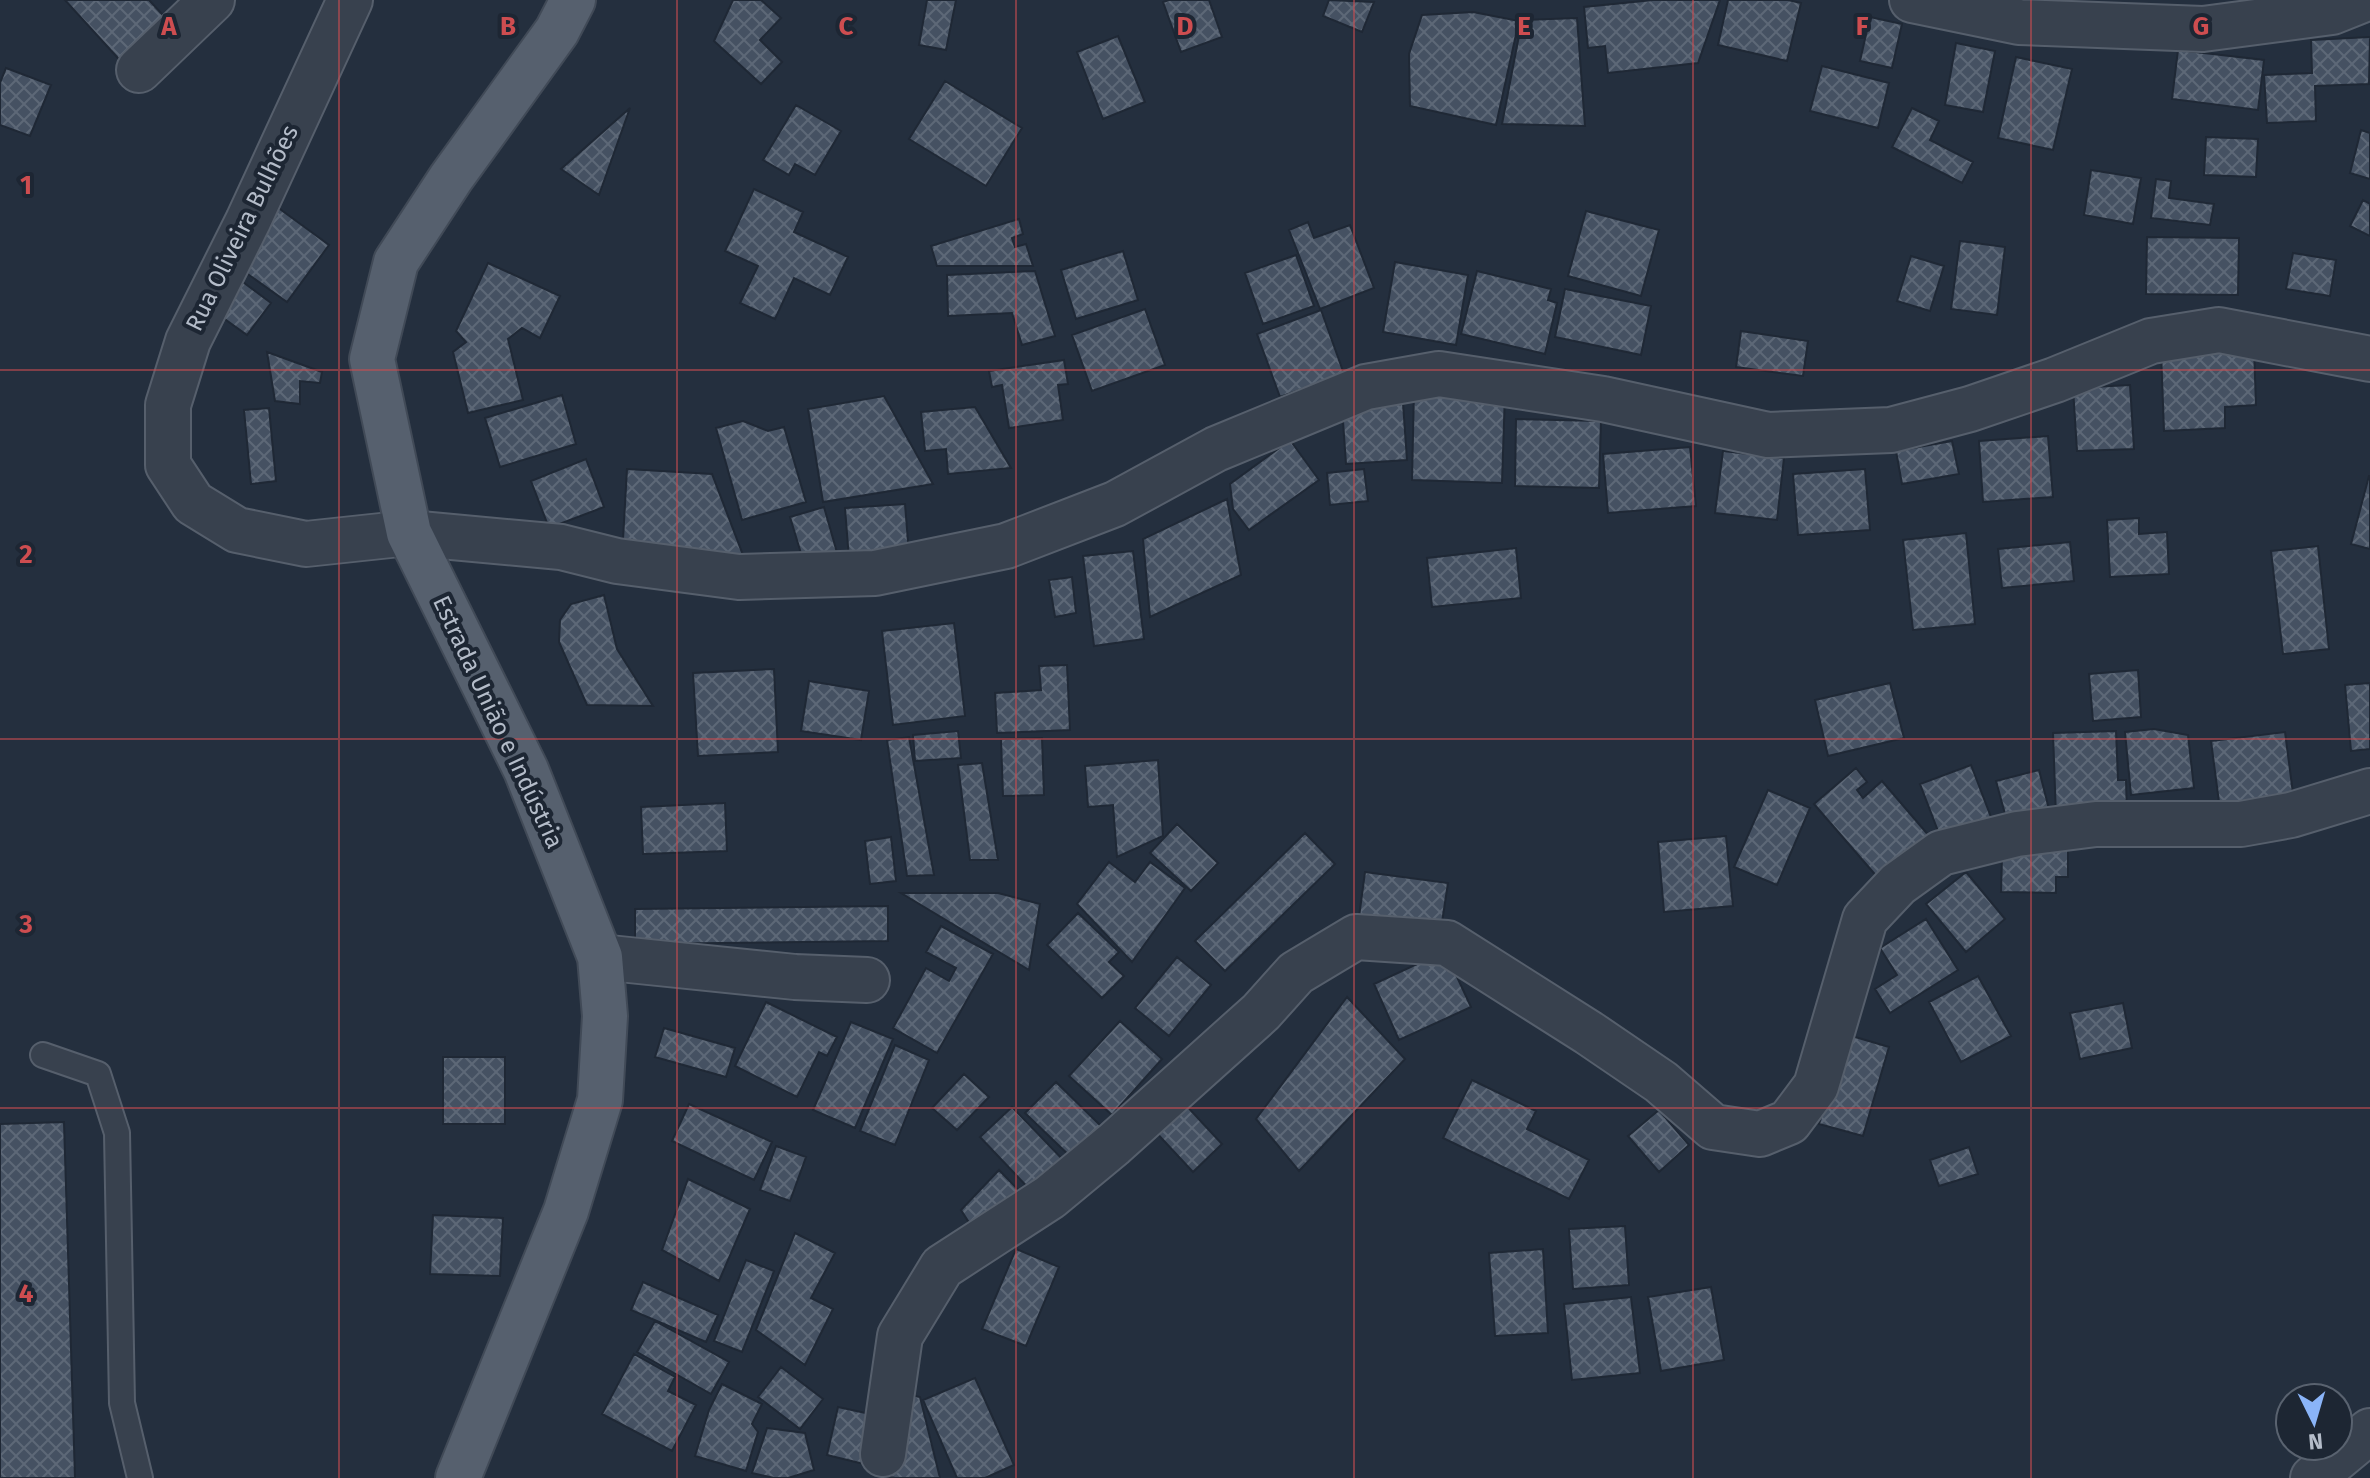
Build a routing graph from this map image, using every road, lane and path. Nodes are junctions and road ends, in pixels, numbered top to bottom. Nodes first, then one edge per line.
1 (212, 0) edge
2 (350, 0) edge
3 (573, 0) edge
4 (1912, 0) edge
5 (2362, 0) edge
6 (139, 70) dead end
7 (2370, 359) edge
8 (409, 533) junction
9 (2370, 791) edge
10 (600, 957) junction
11 (867, 980) dead end
12 (43, 1055) dead end
13 (2370, 1431) edge
14 (883, 1454) dead end
15 (450, 1475) edge
16 (140, 1478) edge
17 (2313, 1478) edge

1 - 6 street
2 - 8 street, Rua Oliveira Bulhões
3 - 8 main road, Estrada União e Indústria
4 - 5 street
7 - 8 street
8 - 10 main road, Estrada União e Indústria
9 - 14 street
10 - 11 street
10 - 15 main road, Estrada União e Indústria
12 - 16 lane
13 - 17 street

